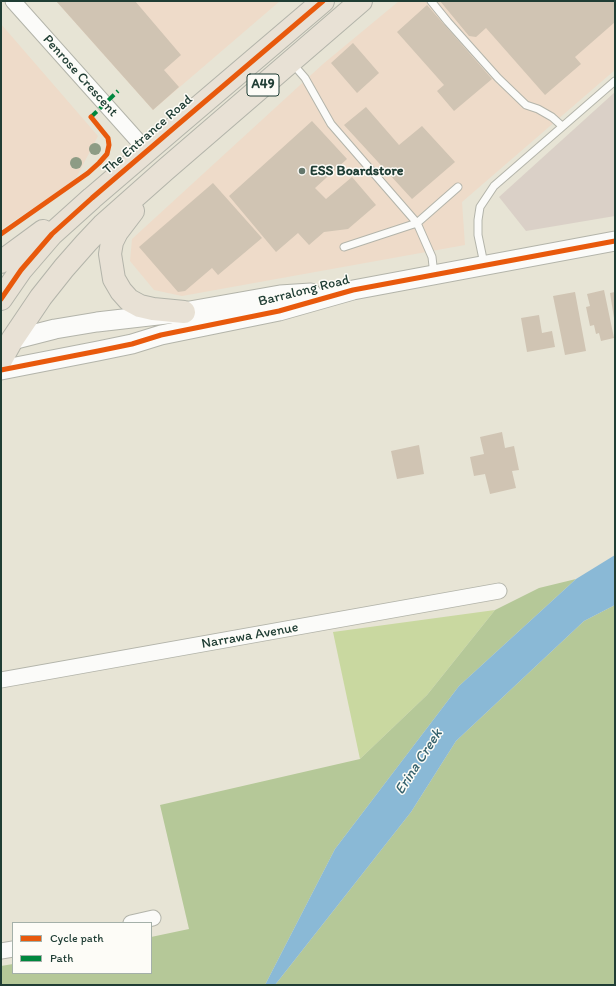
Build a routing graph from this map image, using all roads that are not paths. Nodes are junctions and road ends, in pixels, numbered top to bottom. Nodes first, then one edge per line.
1 (13, 1) edge
2 (324, 1) edge
3 (361, 1) edge
4 (431, 1) edge
5 (290, 62) junction
6 (615, 80) edge
7 (562, 126) junction
8 (147, 151) junction
9 (165, 170) junction
10 (458, 187) dead end
11 (92, 198) junction
12 (417, 223) junction
13 (615, 241) edge
14 (344, 247) dead end
15 (1, 262) edge
16 (484, 266) junction
17 (434, 275) junction
18 (353, 290) junction
19 (1, 299) edge
20 (184, 312) junction
21 (6, 342) edge
22 (1, 360) edge
23 (1, 370) edge
24 (499, 592) dead end
25 (1, 680) edge
26 (153, 918) dead end
27 (135, 922) edge
28 (12, 949) edge
29 (1, 951) edge

1 - 8 street, Penrose Crescent
2 - 8 highway, The Entrance Road / A49
3 - 5 highway, A49
4 - 7 lane
5 - 9 highway, A49
5 - 12 lane
6 - 7 lane
7 - 16 lane
8 - 11 highway, The Entrance Road / A49
9 - 20 highway
9 - 21 highway, A49
10 - 12 lane
11 - 15 highway
11 - 19 highway, The Entrance Road / A49
12 - 14 lane
12 - 17 lane
13 - 16 street, Barralong Road
16 - 17 street, Barralong Road
17 - 18 street, Barralong Road
18 - 20 street, Barralong Road
18 - 23 street, Barralong Road
20 - 21 street, Barralong Road
21 - 22 highway, A49
24 - 25 street, Narrawa Avenue
26 - 27 street
28 - 29 street

